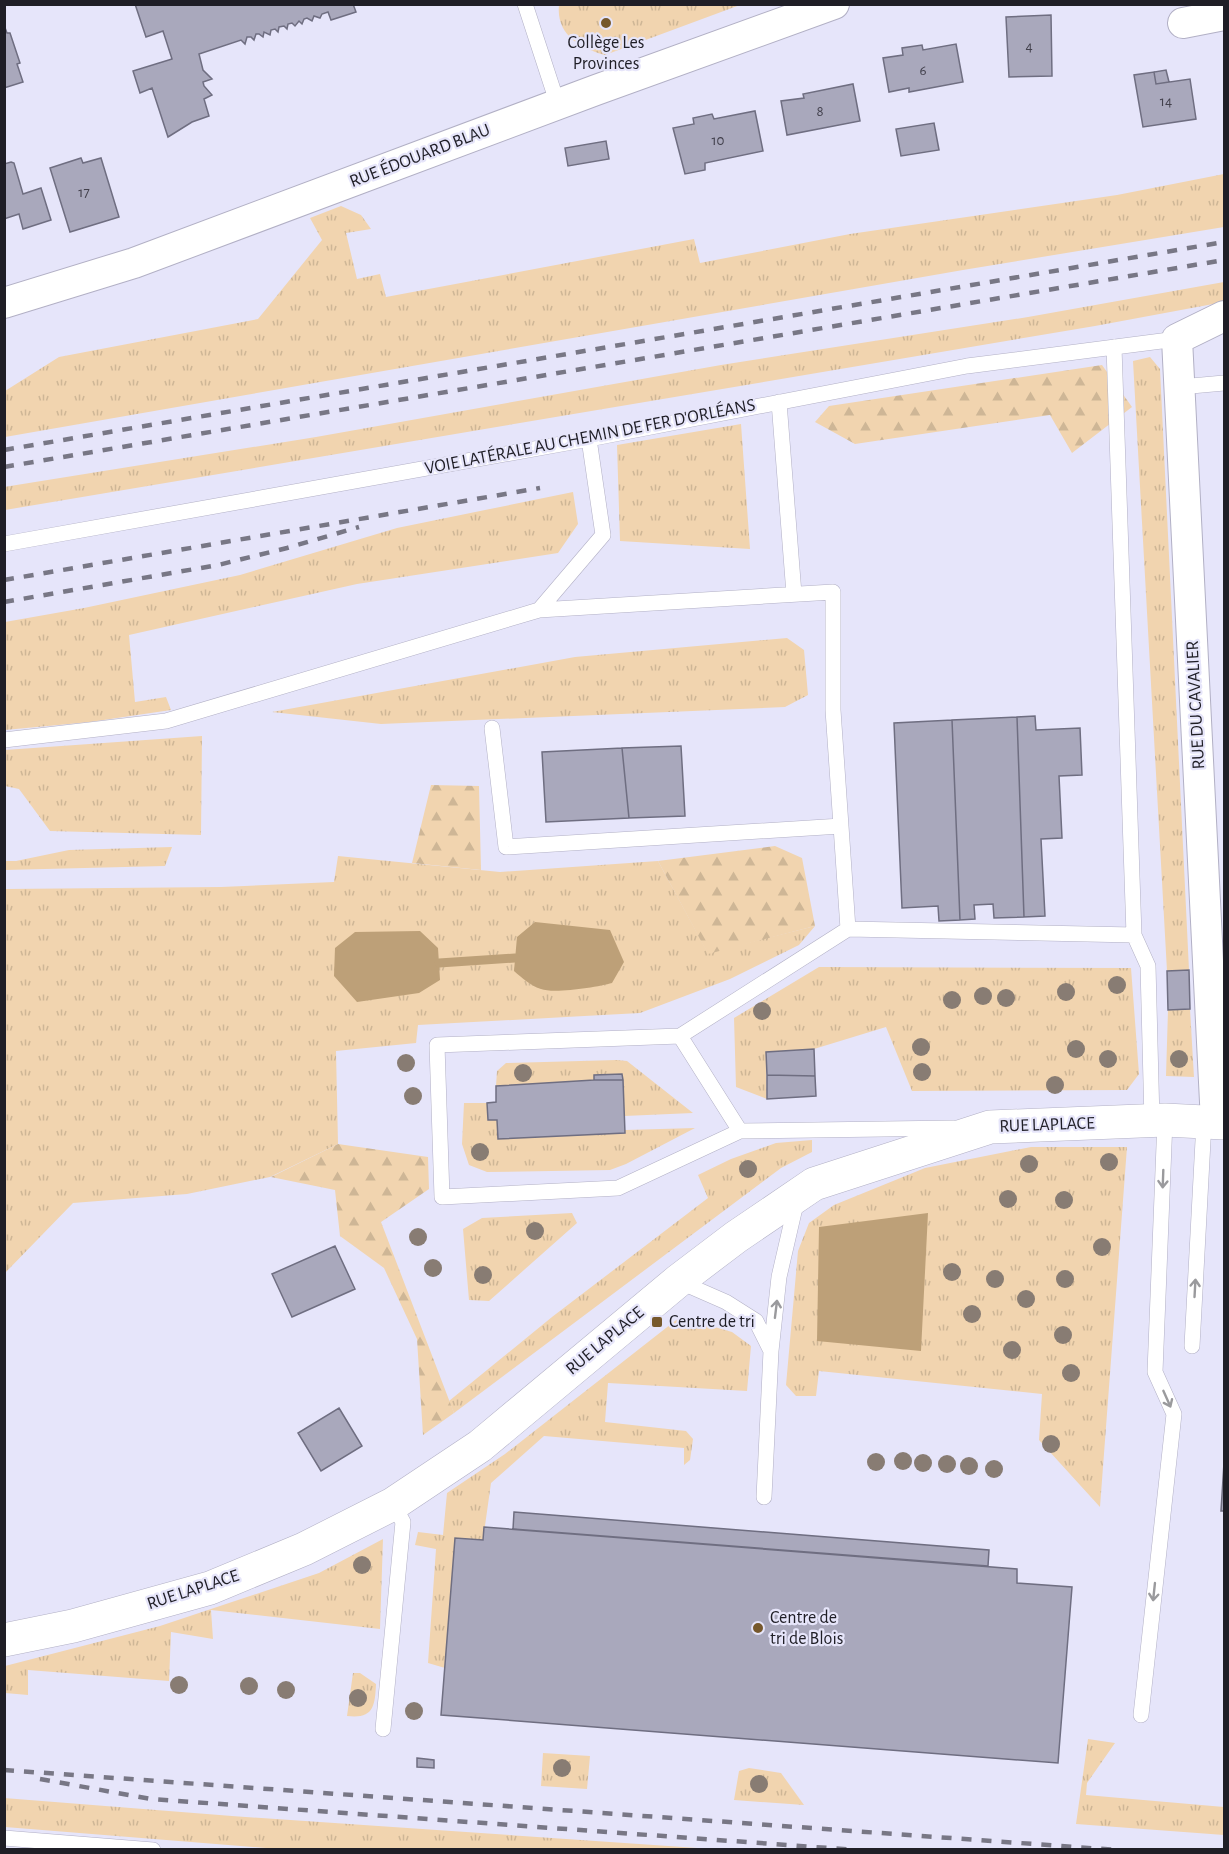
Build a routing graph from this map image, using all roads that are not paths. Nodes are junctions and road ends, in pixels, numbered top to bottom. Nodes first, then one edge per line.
1 (525, 4) edge
2 (834, 4) edge
3 (1224, 15) edge
4 (1183, 23) dead end
5 (558, 105) junction
6 (4, 303) edge
7 (1224, 316) edge
8 (1177, 339) junction
9 (1114, 348) junction
10 (1224, 382) edge
11 (1180, 387) junction
12 (779, 402) junction
13 (589, 439) junction
14 (4, 544) edge
15 (794, 594) junction
16 (539, 610) junction
17 (492, 728) dead end
18 (4, 740) edge
19 (841, 826) junction
20 (848, 929) junction
21 (1134, 935) junction
22 (680, 1036) junction
23 (1159, 1121) junction
24 (1215, 1122) edge
25 (990, 1127) junction
26 (740, 1131) junction
27 (798, 1197) junction
28 (678, 1281) junction
29 (1192, 1346) dead end
30 (771, 1351) junction
31 (764, 1497) dead end
32 (393, 1504) junction
33 (4, 1640) edge
34 (1141, 1715) dead end
35 (383, 1729) dead end
36 (4, 1838) edge
37 (153, 1850) edge

1 - 5 lane
2 - 5 street, RUE ÉDOUARD BLAU
3 - 4 street
5 - 6 street, RUE ÉDOUARD BLAU
7 - 8 street
8 - 9 lane, VOIE LATÉRALE AU CHEMIN DE FER D'ORLÉANS
8 - 11 street, RUE DU CAVALIER
9 - 12 lane, VOIE LATÉRALE AU CHEMIN DE FER D'ORLÉANS
9 - 21 lane
10 - 11 lane
11 - 24 street, RUE DU CAVALIER
12 - 13 lane, VOIE LATÉRALE AU CHEMIN DE FER D'ORLÉANS
12 - 15 lane
13 - 14 lane, VOIE LATÉRALE AU CHEMIN DE FER D'ORLÉANS
13 - 16 lane
15 - 16 lane
15 - 19 lane
16 - 18 lane
17 - 19 lane
19 - 20 lane
20 - 21 lane
20 - 22 lane
21 - 23 lane
22 - 26 lane
22 - 26 lane
23 - 24 street, RUE LAPLACE
23 - 25 street, RUE LAPLACE
23 -> 34 lane
29 -> 24 lane
25 - 26 lane
25 - 27 street, RUE LAPLACE
27 - 28 street, RUE LAPLACE
30 -> 27 lane
28 - 30 lane
28 - 32 street, RUE LAPLACE
30 - 31 lane
32 - 33 street, RUE LAPLACE
32 - 35 lane
36 - 37 lane

